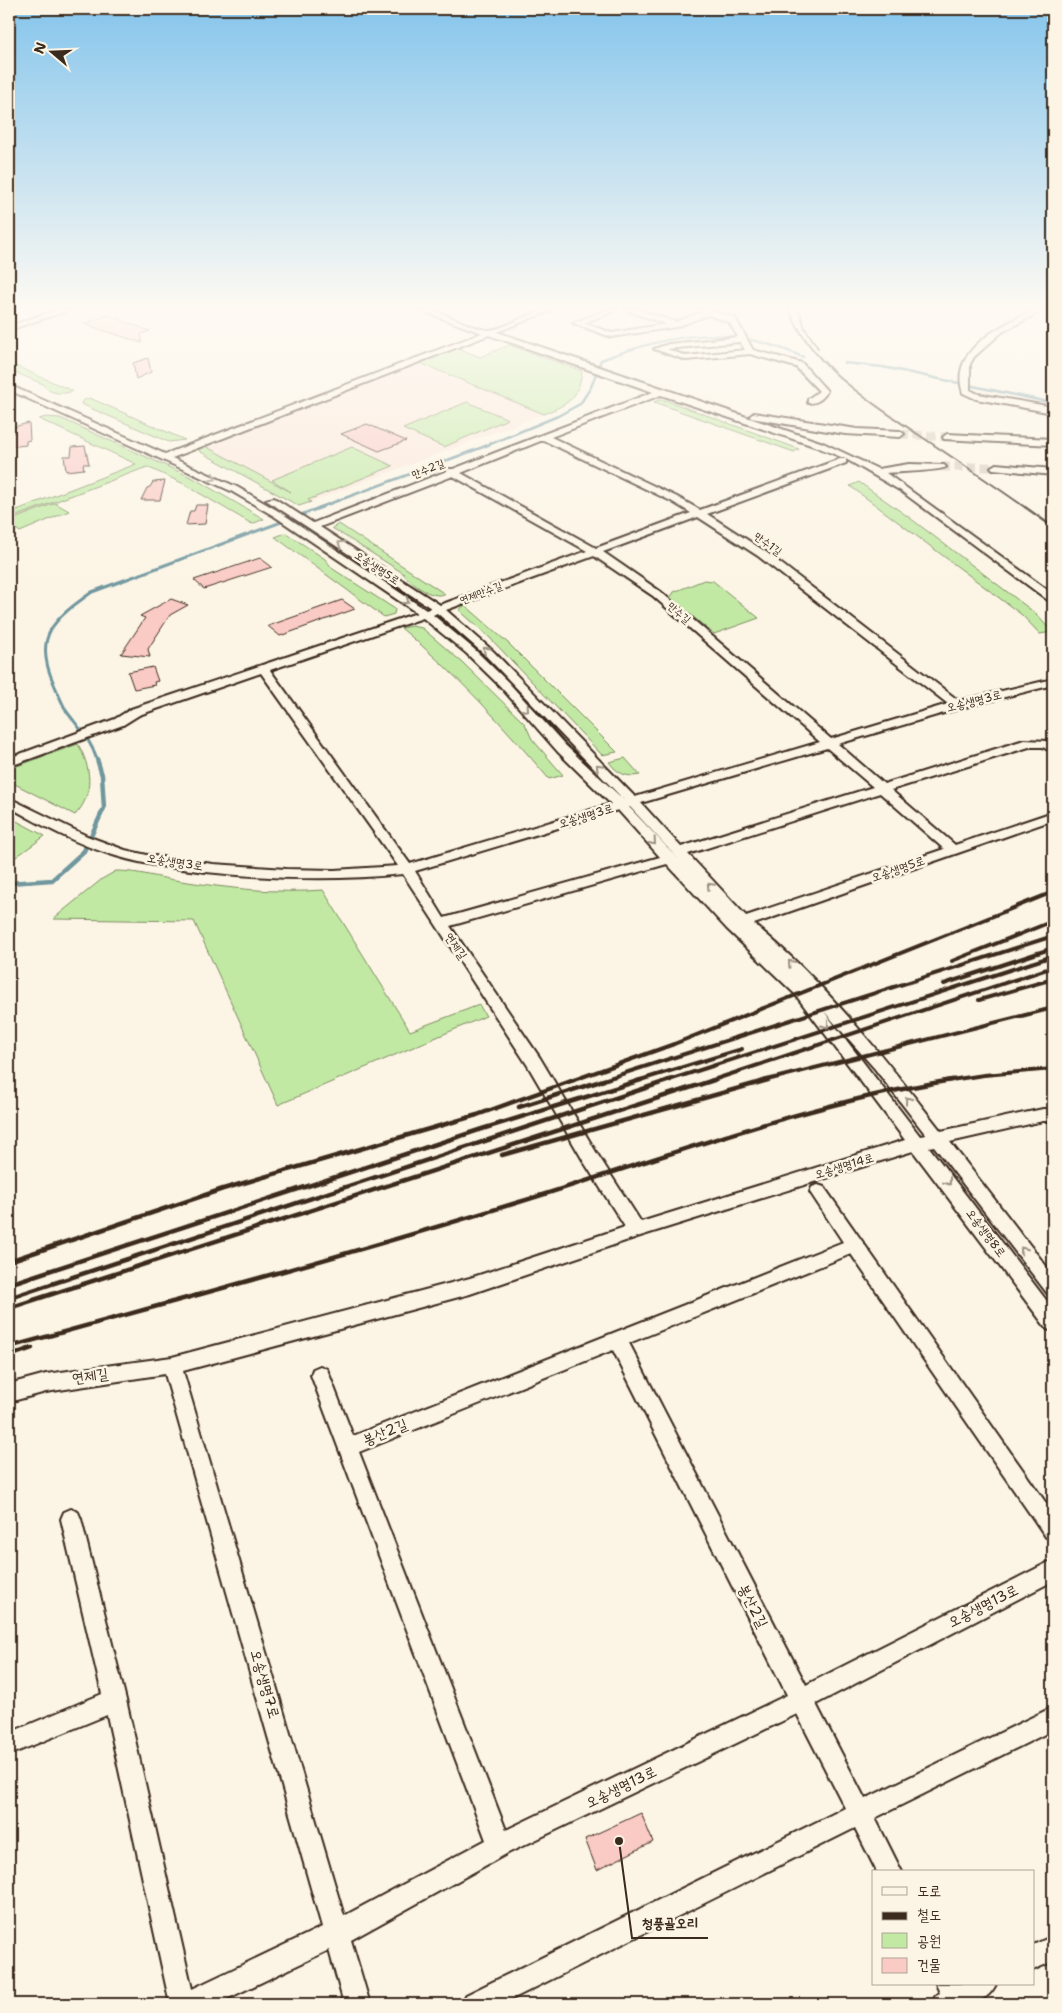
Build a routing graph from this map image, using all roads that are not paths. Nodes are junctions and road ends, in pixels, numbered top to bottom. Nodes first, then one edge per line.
1 (47, 404) edge
2 (67, 404) edge
3 (304, 404) edge
4 (630, 404) edge
5 (700, 404) edge
6 (1020, 404) edge
7 (706, 406) junction
8 (1053, 410) edge
9 (854, 431) junction
10 (900, 434) tunnel mouth
11 (544, 437) junction
12 (947, 437) tunnel mouth
13 (797, 439) junction
14 (1053, 442) edge
15 (176, 453) junction
16 (840, 456) junction
17 (166, 457) junction
18 (941, 467) tunnel mouth
19 (996, 467) tunnel mouth
20 (451, 471) junction
21 (876, 472) junction
22 (1053, 472) edge
23 (700, 514) junction
24 (314, 526) junction
25 (594, 552) junction
26 (1053, 599) edge
27 (439, 609) junction
28 (1053, 610) edge
29 (425, 614) junction
30 (264, 669) junction
31 (1053, 682) edge
32 (957, 705) junction
33 (828, 742) junction
34 (1053, 749) edge
35 (9, 762) edge
36 (882, 788) junction
37 (9, 802) edge
38 (627, 804) junction
39 (1053, 816) edge
40 (953, 850) junction
41 (673, 856) junction
42 (407, 869) junction
43 (441, 924) junction
44 (738, 924) junction
45 (1053, 1115) edge
46 (938, 1139) junction
47 (918, 1143) junction
48 (818, 1192) dead end
49 (637, 1230) junction
50 (854, 1245) junction
51 (1053, 1288) edge
52 (1053, 1323) edge
53 (617, 1339) junction
54 (172, 1365) junction
55 (320, 1375) dead end
56 (9, 1393) edge
57 (348, 1447) junction
58 (71, 1520) dead end
59 (1053, 1530) edge
60 (1053, 1570) edge
61 (115, 1700) junction
62 (801, 1700) junction
63 (1053, 1718) edge
64 (9, 1744) edge
65 (860, 1815) junction
66 (500, 1845) junction
67 (889, 1870) edge
68 (338, 1933) junction
69 (1053, 1948) edge
70 (1034, 1958) edge
71 (979, 1986) edge
72 (952, 1998) edge
73 (183, 2004) edge
74 (189, 2004) edge
75 (357, 2004) edge
76 (475, 2004) edge

1 - 17 street, 오송생명5로
2 - 15 street, 오송생명5로
3 - 15 street
4 - 11 street, 만수2길
5 - 7 street
6 - 8 street
7 - 9 street
7 - 13 street
9 - 10 street
9 - 13 street
9 - 16 street
11 - 20 street, 만수2길
11 - 23 street, 만수1길
12 - 14 street
13 - 16 street
15 - 17 street
15 - 24 street, 오송생명5로
16 - 21 street
16 - 23 street, 연제만수길
16 - 28 street
17 -> 29 street, 오송생명5로
18 - 21 street
19 - 22 street
20 - 24 street, 만수2길
20 - 25 street, 만수길
21 - 26 street
23 - 25 street, 연제만수길
23 - 32 street, 만수1길
27 -> 24 street, 오송생명5로
25 - 27 street, 연제만수길
25 - 33 street, 만수길
27 - 29 street, 연제만수길
38 -> 27 street, 오송생명5로
29 - 30 street, 연제만수길
29 -> 38 street, 오송생명5로
30 - 35 street, 연제만수길
30 - 42 street, 연제길
31 - 32 street, 오송생명3로
32 - 33 street, 오송생명3로
33 - 36 street, 만수길
33 - 38 street, 오송생명3로
34 - 36 street
36 - 40 street, 만수길
36 - 41 street
37 - 42 street, 오송생명3로
38 - 41 street, 오송생명5로
38 - 42 street, 오송생명3로
39 - 40 street, 오송생명5로
40 - 44 street, 오송생명5로
41 - 43 street
41 - 44 street, 오송생명5로
42 - 43 street, 연제길
43 - 49 street, 연제길
46 -> 44 street, 오송생명8로
44 -> 47 street, 오송생명8로
45 - 46 street, 오송생명14로
46 - 47 street, 오송생명14로
51 -> 46 street, 오송생명8로
47 - 49 street, 오송생명14로
47 -> 52 street, 오송생명8로
48 - 50 street
49 - 54 street, 오송생명14로
50 - 53 street, 봉산2길
50 - 59 street
53 - 57 street, 봉산2길
53 - 62 street, 봉산2길
54 - 56 street, 연제길
54 - 68 street, 오송생명7로
55 - 57 street
57 - 66 street
58 - 61 street
60 - 62 street, 오송생명13로
61 - 64 street
61 - 73 street
62 - 65 street, 봉산2길
62 - 66 street, 오송생명13로
63 - 65 street
65 - 67 street, 봉산2길
65 - 76 street
66 - 68 street, 오송생명13로
68 - 74 street, 오송생명13로
68 - 75 street, 오송생명7로
69 - 70 street
71 - 72 street

